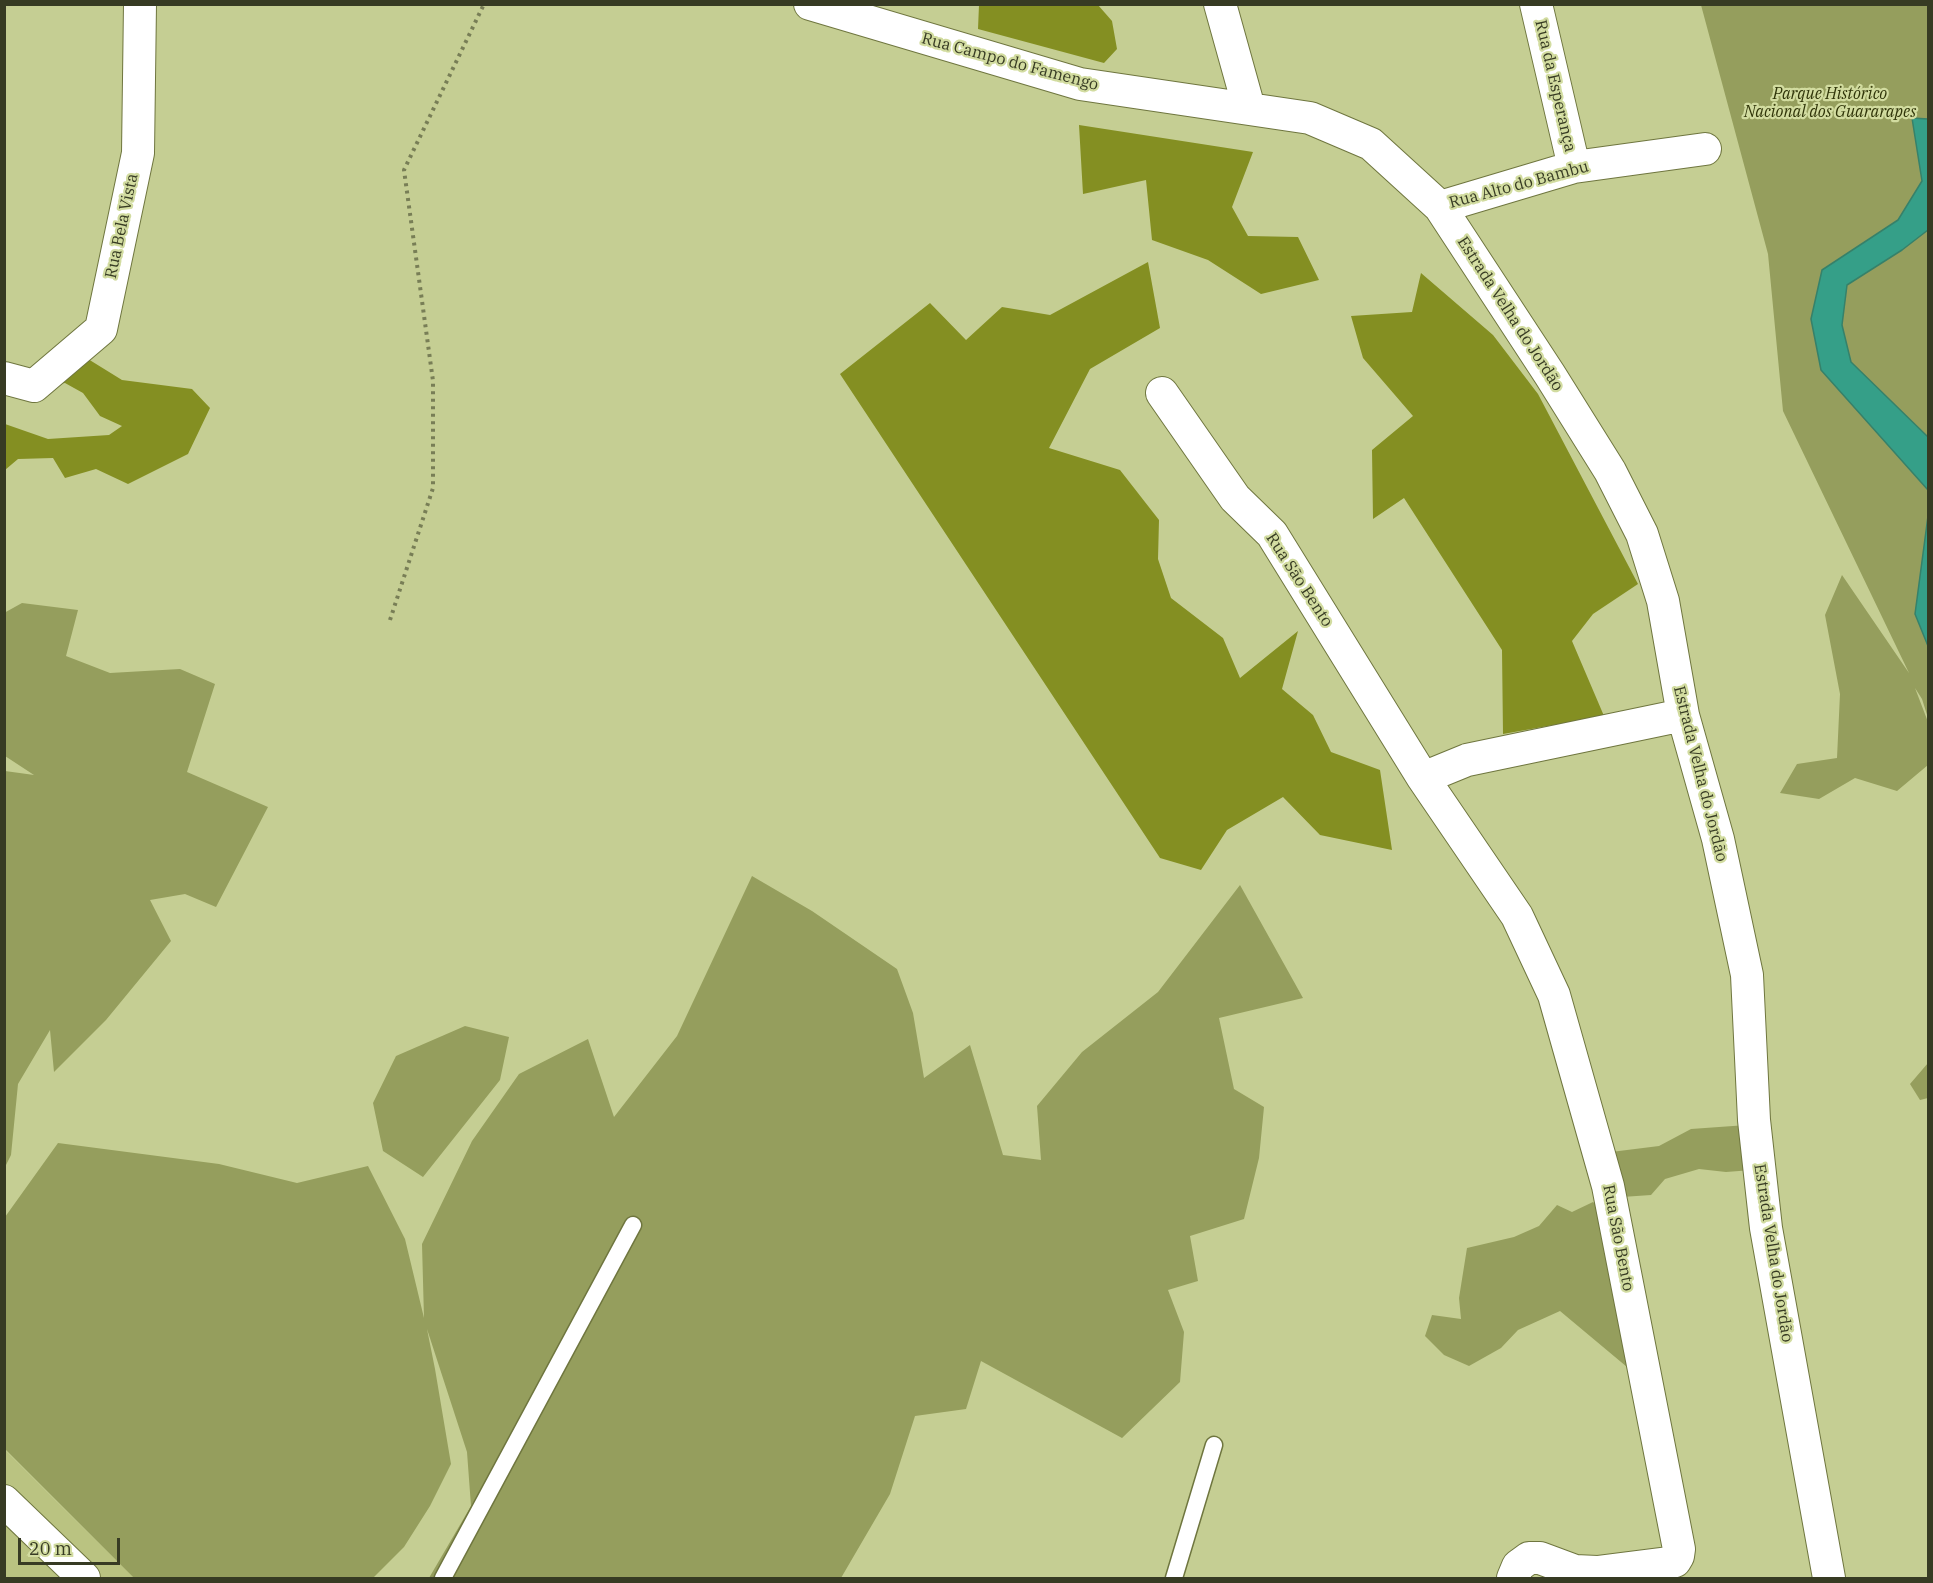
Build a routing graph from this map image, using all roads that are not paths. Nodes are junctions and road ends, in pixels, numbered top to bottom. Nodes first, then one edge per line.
1 (140, 4) edge
2 (810, 4) edge
3 (1220, 4) edge
4 (1536, 4) edge
5 (1250, 108) junction
6 (1705, 149) dead end
7 (1574, 167) junction
8 (1440, 207) junction
9 (4, 378) edge
10 (1162, 393) dead end
11 (1683, 715) junction
12 (1423, 778) junction
13 (633, 1225) dead end
14 (1214, 1445) dead end
15 (4, 1501) edge
16 (84, 1578) edge
17 (443, 1578) edge
18 (1174, 1578) edge
19 (1513, 1578) edge
20 (1829, 1578) edge

1 - 9 street, Rua Bela Vista
2 - 5 street, Rua Campo do Famengo
3 - 5 street
4 - 7 street, Rua da Esperança
5 - 8 street, Estrada Velha do Jordão
6 - 7 street, Rua Alto do Bambu
7 - 8 street, Rua Alto do Bambu
8 - 11 street, Estrada Velha do Jordão
10 - 12 street, Rua São Bento
11 - 12 street
11 - 20 street, Estrada Velha do Jordão
12 - 19 street, Rua São Bento
13 - 17 lane
14 - 18 lane
15 - 16 street

